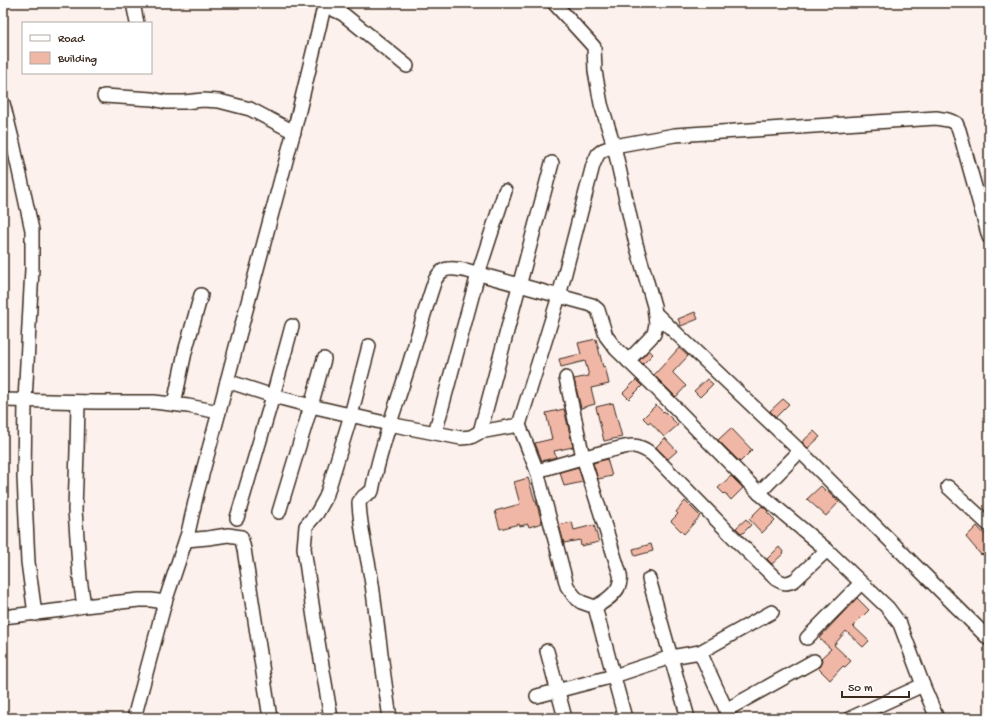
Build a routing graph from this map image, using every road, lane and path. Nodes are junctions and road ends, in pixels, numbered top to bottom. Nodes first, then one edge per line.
1 (133, 3) edge
2 (554, 3) edge
3 (325, 4) edge
4 (137, 22) edge
5 (407, 66) dead end
6 (104, 96) dead end
7 (3, 103) edge
8 (294, 132) junction
9 (614, 146) junction
10 (552, 163) dead end
11 (505, 191) dead end
12 (989, 237) edge
13 (478, 274) junction
14 (518, 284) junction
15 (201, 295) dead end
16 (559, 296) junction
17 (655, 312) junction
18 (292, 326) dead end
19 (369, 346) dead end
20 (324, 359) dead end
21 (628, 360) junction
22 (566, 378) dead end
23 (227, 381) junction
24 (273, 396) junction
25 (3, 400) edge
26 (25, 401) junction
27 (78, 402) junction
28 (174, 404) junction
29 (311, 406) junction
30 (219, 412) junction
31 (351, 415) junction
32 (389, 424) junction
33 (519, 425) junction
34 (480, 432) junction
35 (435, 433) junction
36 (800, 450) junction
37 (583, 457) junction
38 (537, 471) junction
39 (948, 487) dead end
40 (758, 493) junction
41 (279, 512) dead end
42 (237, 518) dead end
43 (989, 525) edge
44 (186, 540) junction
45 (827, 550) junction
46 (649, 579) dead end
47 (862, 583) junction
48 (165, 602) junction
49 (84, 606) junction
50 (595, 607) junction
51 (772, 612) dead end
52 (35, 614) junction
53 (3, 617) edge
54 (807, 638) dead end
55 (989, 639) edge
56 (547, 651) dead end
57 (700, 652) junction
58 (671, 657) junction
59 (814, 661) dead end
60 (614, 676) junction
61 (923, 685) junction
62 (558, 691) junction
63 (537, 696) dead end
64 (728, 714) edge
65 (134, 718) edge
66 (270, 718) edge
67 (331, 718) edge
68 (390, 718) edge
69 (565, 718) edge
70 (625, 718) edge
71 (688, 718) edge
72 (851, 718) edge
73 (937, 718) edge

1 - 4 street
2 - 9 street
3 - 5 street
3 - 8 street
6 - 8 street
7 - 26 street
8 - 23 street
9 - 12 street
9 - 16 street
9 - 17 street
10 - 14 street
11 - 13 street
13 - 14 street
13 - 32 street
13 - 35 street
14 - 16 street
14 - 34 street
15 - 28 street
16 - 21 street
16 - 33 street
17 - 21 street
17 - 36 street
18 - 24 street
19 - 31 street
20 - 29 street
21 - 40 street
22 - 37 street
23 - 24 street
23 - 30 street
24 - 29 street
24 - 42 street
25 - 26 street
26 - 27 street
26 - 52 street
27 - 28 street
27 - 49 street
28 - 30 street
29 - 31 street
29 - 41 street
30 - 44 street
31 - 32 street
31 - 67 street
32 - 35 street
32 - 68 street
33 - 34 street
33 - 38 street
34 - 35 street
36 - 40 street
36 - 55 street
37 - 38 street
37 - 45 street
37 - 50 street
38 - 50 street
39 - 43 street
40 - 45 street
44 - 48 street
44 - 66 street
45 - 47 street
46 - 58 street
47 - 54 street
47 - 61 street
48 - 49 street
48 - 65 street
49 - 52 street
50 - 60 street
51 - 57 street
52 - 53 street
56 - 62 street
57 - 58 street
57 - 64 street
58 - 60 street
58 - 71 street
59 - 64 street
60 - 62 street
60 - 70 street
61 - 72 street
61 - 73 street
62 - 63 street
62 - 69 street

